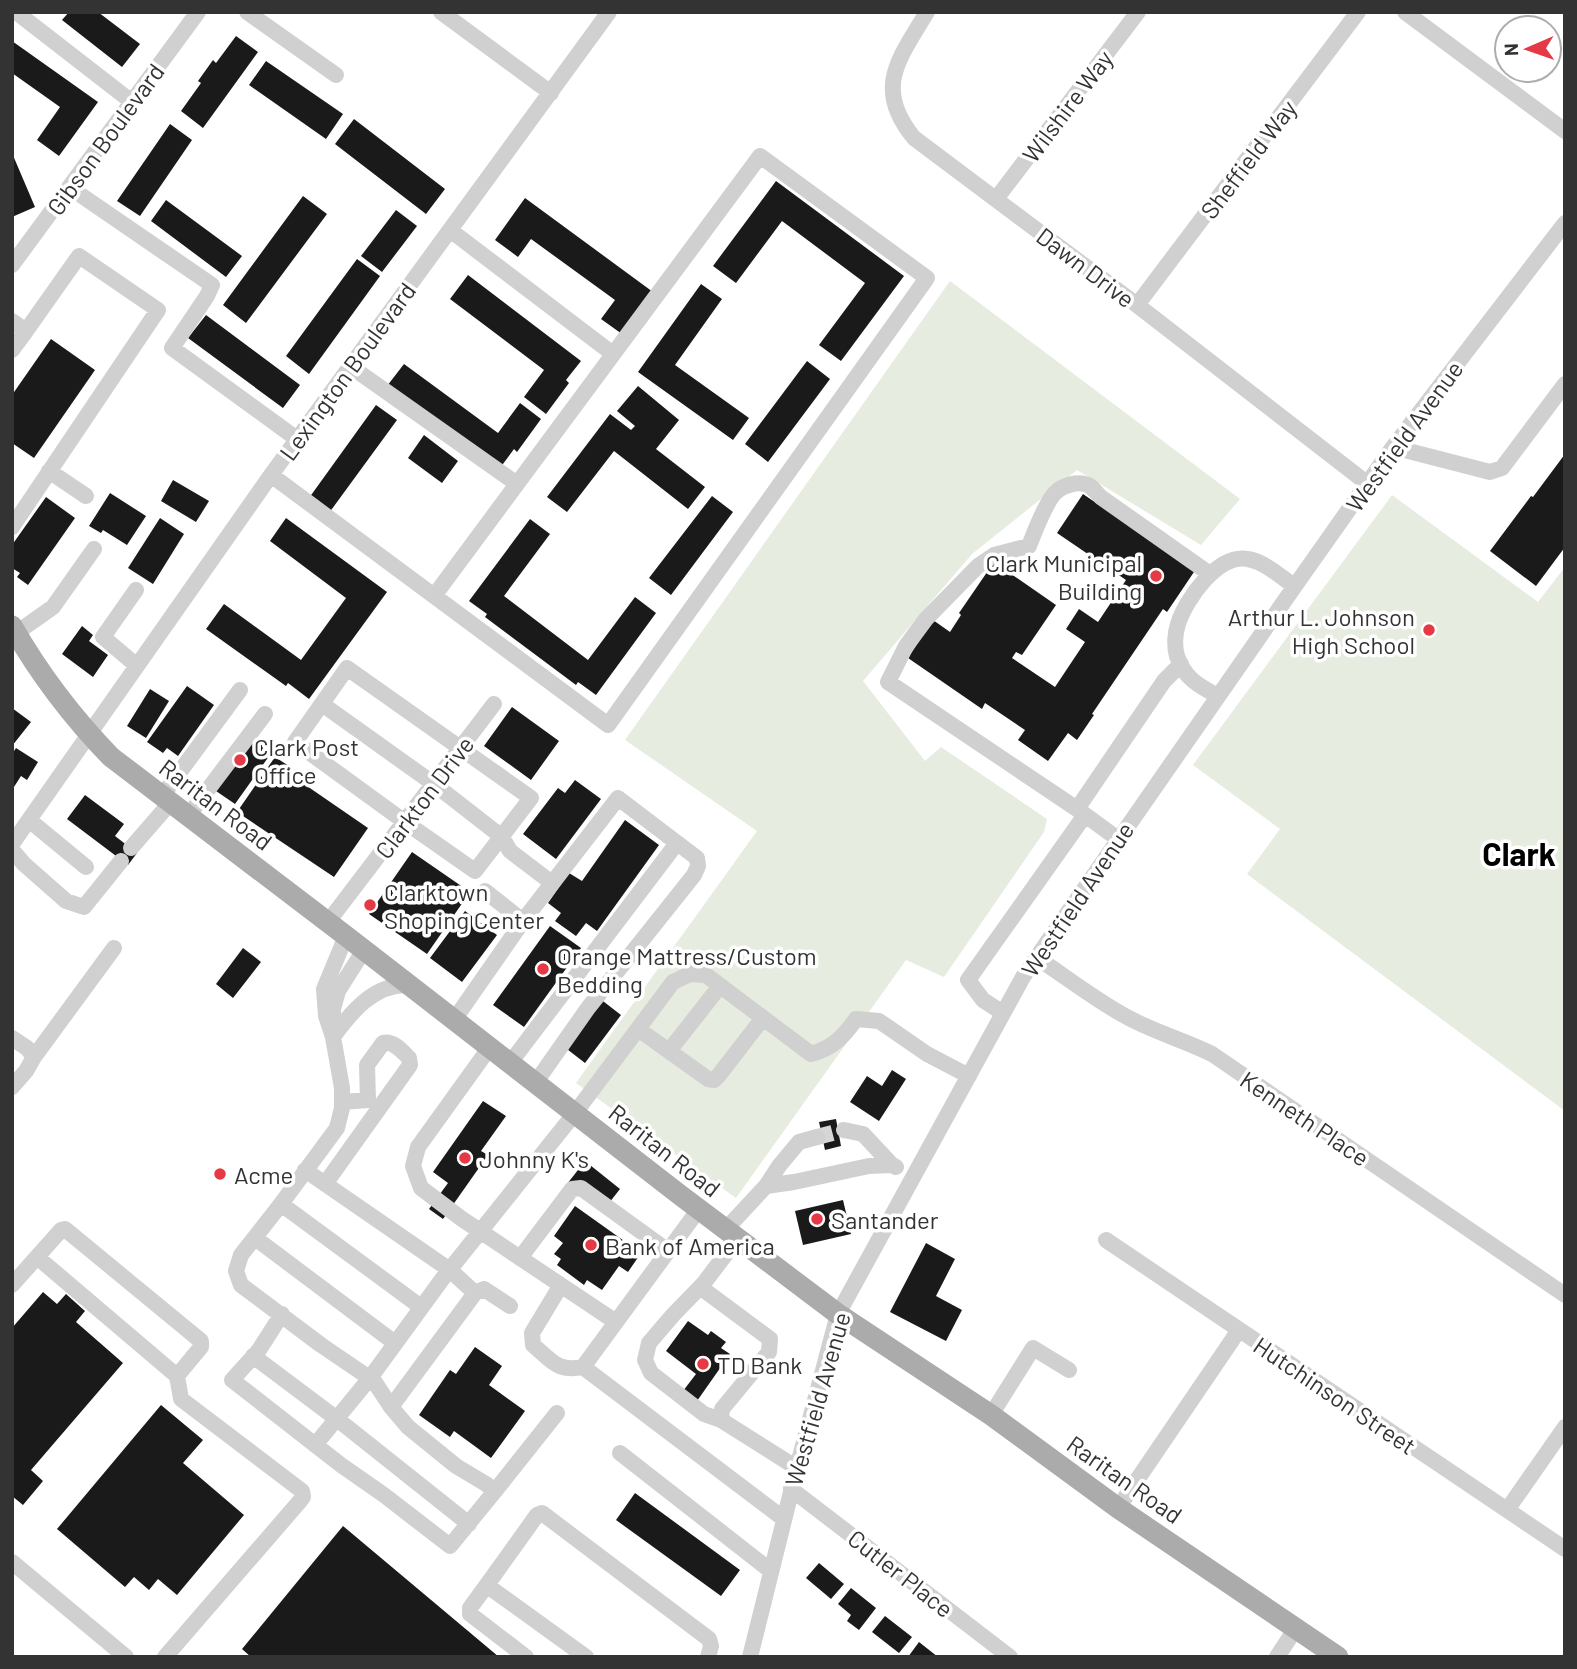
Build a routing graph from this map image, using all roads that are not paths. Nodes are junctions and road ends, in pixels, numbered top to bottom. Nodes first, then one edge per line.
1 (16, 12) edge
2 (198, 12) edge
3 (247, 12) edge
4 (441, 12) edge
5 (610, 12) edge
6 (927, 12) edge
7 (1138, 12) edge
8 (1359, 12) edge
9 (1405, 12) edge
10 (336, 75) dead end
11 (551, 93) junction
12 (132, 102) junction
13 (1565, 131) edge
14 (69, 187) junction
15 (996, 199) junction
16 (1565, 223) edge
17 (450, 230) junction
18 (12, 265) edge
19 (1137, 305) junction
20 (12, 321) edge
21 (26, 331) junction
22 (12, 350) edge
23 (613, 354) junction
24 (351, 366) junction
25 (1565, 384) edge
26 (298, 439) junction
27 (1393, 447) junction
28 (49, 471) junction
29 (271, 475) junction
30 (517, 484) junction
31 (1368, 484) junction
32 (86, 496) dead end
33 (12, 527) edge
34 (94, 549) dead end
35 (1210, 574) junction
36 (1294, 586) junction
37 (136, 590) dead end
38 (434, 596) junction
39 (13, 632) edge
40 (1181, 664) junction
41 (137, 666) junction
42 (240, 690) dead end
43 (1218, 696) junction
44 (322, 704) junction
45 (494, 704) dead end
46 (265, 714) dead end
47 (89, 734) junction
48 (461, 748) junction
49 (435, 784) junction
50 (166, 799) junction
51 (1081, 812) junction
52 (188, 816) junction
53 (29, 820) junction
54 (405, 822) junction
55 (502, 837) junction
56 (1118, 839) junction
57 (677, 843) junction
58 (12, 844) edge
59 (12, 850) edge
60 (86, 867) dead end
61 (552, 883) junction
62 (485, 891) dead end
63 (523, 921) junction
64 (328, 922) junction
65 (346, 936) junction
66 (114, 948) dead end
67 (364, 950) junction
68 (1036, 957) junction
69 (587, 961) junction
70 (611, 981) junction
71 (409, 985) junction
72 (720, 986) junction
73 (1003, 1013) junction
74 (763, 1018) junction
75 (454, 1020) junction
76 (638, 1029) junction
77 (333, 1037) junction
78 (12, 1038) edge
79 (490, 1047) junction
80 (668, 1051) junction
81 (34, 1057) junction
82 (510, 1063) junction
83 (969, 1076) junction
84 (536, 1082) junction
85 (12, 1087) edge
86 (342, 1102) junction
87 (575, 1113) junction
88 (844, 1130) tunnel mouth
89 (817, 1137) tunnel mouth
90 (892, 1165) junction
91 (305, 1170) junction
92 (914, 1176) junction
93 (325, 1184) junction
94 (766, 1186) junction
95 (282, 1204) junction
96 (699, 1209) junction
97 (481, 1232) junction
98 (732, 1234) junction
99 (255, 1238) junction
100 (1106, 1240) dead end
101 (668, 1251) junction
102 (37, 1257) junction
103 (520, 1258) junction
104 (450, 1270) junction
105 (12, 1285) edge
106 (561, 1285) junction
107 (700, 1287) junction
108 (475, 1293) junction
109 (1565, 1295) edge
110 (510, 1306) dead end
111 (422, 1307) junction
112 (282, 1314) junction
113 (838, 1314) junction
114 (616, 1322) junction
115 (1239, 1330) junction
116 (395, 1343) junction
117 (253, 1356) junction
118 (583, 1367) junction
119 (1069, 1370) dead end
120 (177, 1376) junction
121 (370, 1378) junction
122 (391, 1407) junction
123 (557, 1413) dead end
124 (991, 1415) junction
125 (337, 1419) junction
126 (721, 1420) junction
127 (1565, 1427) edge
128 (315, 1445) junction
129 (620, 1453) dead end
130 (797, 1468) junction
131 (792, 1489) junction
132 (495, 1491) junction
133 (1118, 1508) junction
134 (1507, 1510) junction
135 (784, 1519) junction
136 (469, 1524) junction
137 (1565, 1549) edge
138 (12, 1562) edge
139 (771, 1571) junction
140 (489, 1582) junction
141 (1296, 1628) junction
142 (126, 1657) edge
143 (165, 1657) edge
144 (526, 1657) edge
145 (586, 1657) edge
146 (708, 1657) edge
147 (750, 1657) edge
148 (1010, 1657) edge
149 (1277, 1657) edge
150 (1338, 1657) edge

1 - 12 street
2 - 12 street, Gibson Boulevard
3 - 10 street
4 - 11 street
5 - 11 street, Lexington Boulevard
6 - 15 street, Dawn Drive
7 - 15 street, Wilshire Way
8 - 19 street, Sheffield Way
9 - 13 street
11 - 17 street, Lexington Boulevard
12 - 14 street, Gibson Boulevard
14 - 18 street, Gibson Boulevard
14 - 26 street
15 - 19 street, Dawn Drive
16 - 27 street, Westfield Avenue
17 - 23 street
17 - 24 street, Lexington Boulevard
19 - 31 street, Dawn Drive
20 - 21 street
21 - 22 street
21 - 28 street
23 - 30 street
23 - 38 street
24 - 26 street, Lexington Boulevard
24 - 30 street
25 - 27 street
26 - 29 street, Lexington Boulevard
27 - 31 street, Westfield Avenue
28 - 32 street
28 - 33 street
29 - 38 street
29 - 41 street, Lexington Boulevard
30 - 38 street
31 - 36 street, Westfield Avenue
34 - 39 street
35 - 36 street
35 - 40 street
35 - 51 street
36 - 43 street, Westfield Avenue
37 - 41 street
39 - 47 main road, Raritan Road
40 - 43 street
40 - 51 street
41 - 47 street, Lexington Boulevard
42 - 50 street
43 - 56 street, Westfield Avenue
44 - 48 street
44 - 49 street
44 - 54 street
45 - 48 street, Clarkton Drive
46 - 52 street
47 - 50 main road, Raritan Road
47 - 53 street, Lexington Boulevard
48 - 49 street, Clarkton Drive
48 - 55 street
49 - 54 street, Clarkton Drive
49 - 55 street
50 - 52 main road, Raritan Road
50 - 59 street
51 - 56 street
51 - 73 street
52 - 64 main road, Raritan Road
53 - 58 street, Lexington Boulevard
53 - 60 street
54 - 55 street
54 - 64 street, Clarkton Drive
55 - 61 street
56 - 68 street, Westfield Avenue
57 - 61 street
57 - 69 street
57 - 70 street
61 - 63 street
62 - 63 street
63 - 75 street
64 - 65 main road, Raritan Road
65 - 67 main road, Raritan Road
65 - 77 street
66 - 81 street
67 - 71 main road, Raritan Road
67 - 77 street
68 - 73 street, Westfield Avenue
68 - 109 street, Kenneth Place
69 - 70 street
69 - 82 street
70 - 84 street
71 - 75 main road, Raritan Road
71 - 77 street
72 - 74 street
72 - 76 street
72 - 80 street
73 - 83 street, Westfield Avenue
74 - 80 street
74 - 83 street
75 - 79 main road, Raritan Road
76 - 80 street
76 - 87 street
77 - 86 street
78 - 81 street
79 - 82 main road, Raritan Road
79 - 97 street
81 - 85 street
82 - 84 main road, Raritan Road
83 - 92 street, Westfield Avenue
84 - 87 main road, Raritan Road
86 - 91 street
86 - 93 street
87 - 96 main road, Raritan Road
87 - 97 street
88 - 90 street
89 - 94 street
90 - 92 street
90 - 94 street
91 - 93 street
91 - 95 street
92 - 113 street, Westfield Avenue
93 - 104 street
94 - 98 street
95 - 99 street
95 - 111 street
96 - 98 main road, Raritan Road
96 - 101 street
97 - 103 street
97 - 104 street
98 - 107 street
98 - 113 main road, Raritan Road
99 - 112 street
99 - 116 street
100 - 115 street, Hutchinson Street
101 - 103 street
101 - 114 street
102 - 105 street
102 - 120 street
102 - 120 street
103 - 106 street
104 - 108 street
104 - 111 street
106 - 114 street
106 - 118 street
107 - 126 street
107 - 126 street
108 - 110 street
108 - 122 street
111 - 116 street
112 - 117 street
112 - 121 street
113 - 124 main road, Raritan Road
113 - 130 street, Westfield Avenue
114 - 118 street
115 - 133 street
115 - 134 street, Hutchinson Street
116 - 121 street
117 - 125 street
117 - 128 street
118 - 135 street
119 - 124 street
120 - 143 street
121 - 122 street
121 - 125 street
122 - 132 street
123 - 132 street
124 - 133 main road, Raritan Road
125 - 128 street
125 - 136 street
126 - 130 street
127 - 134 street
128 - 136 street
129 - 139 street
130 - 131 street, Westfield Avenue
131 - 135 street, Westfield Avenue
131 - 148 street, Cutler Place
132 - 136 street
133 - 141 main road, Raritan Road
134 - 137 street, Hutchinson Street
135 - 139 street, Westfield Avenue
138 - 142 street
139 - 147 street, Westfield Avenue
140 - 144 street
140 - 145 street
140 - 146 street
141 - 149 street
141 - 150 main road, Raritan Road

